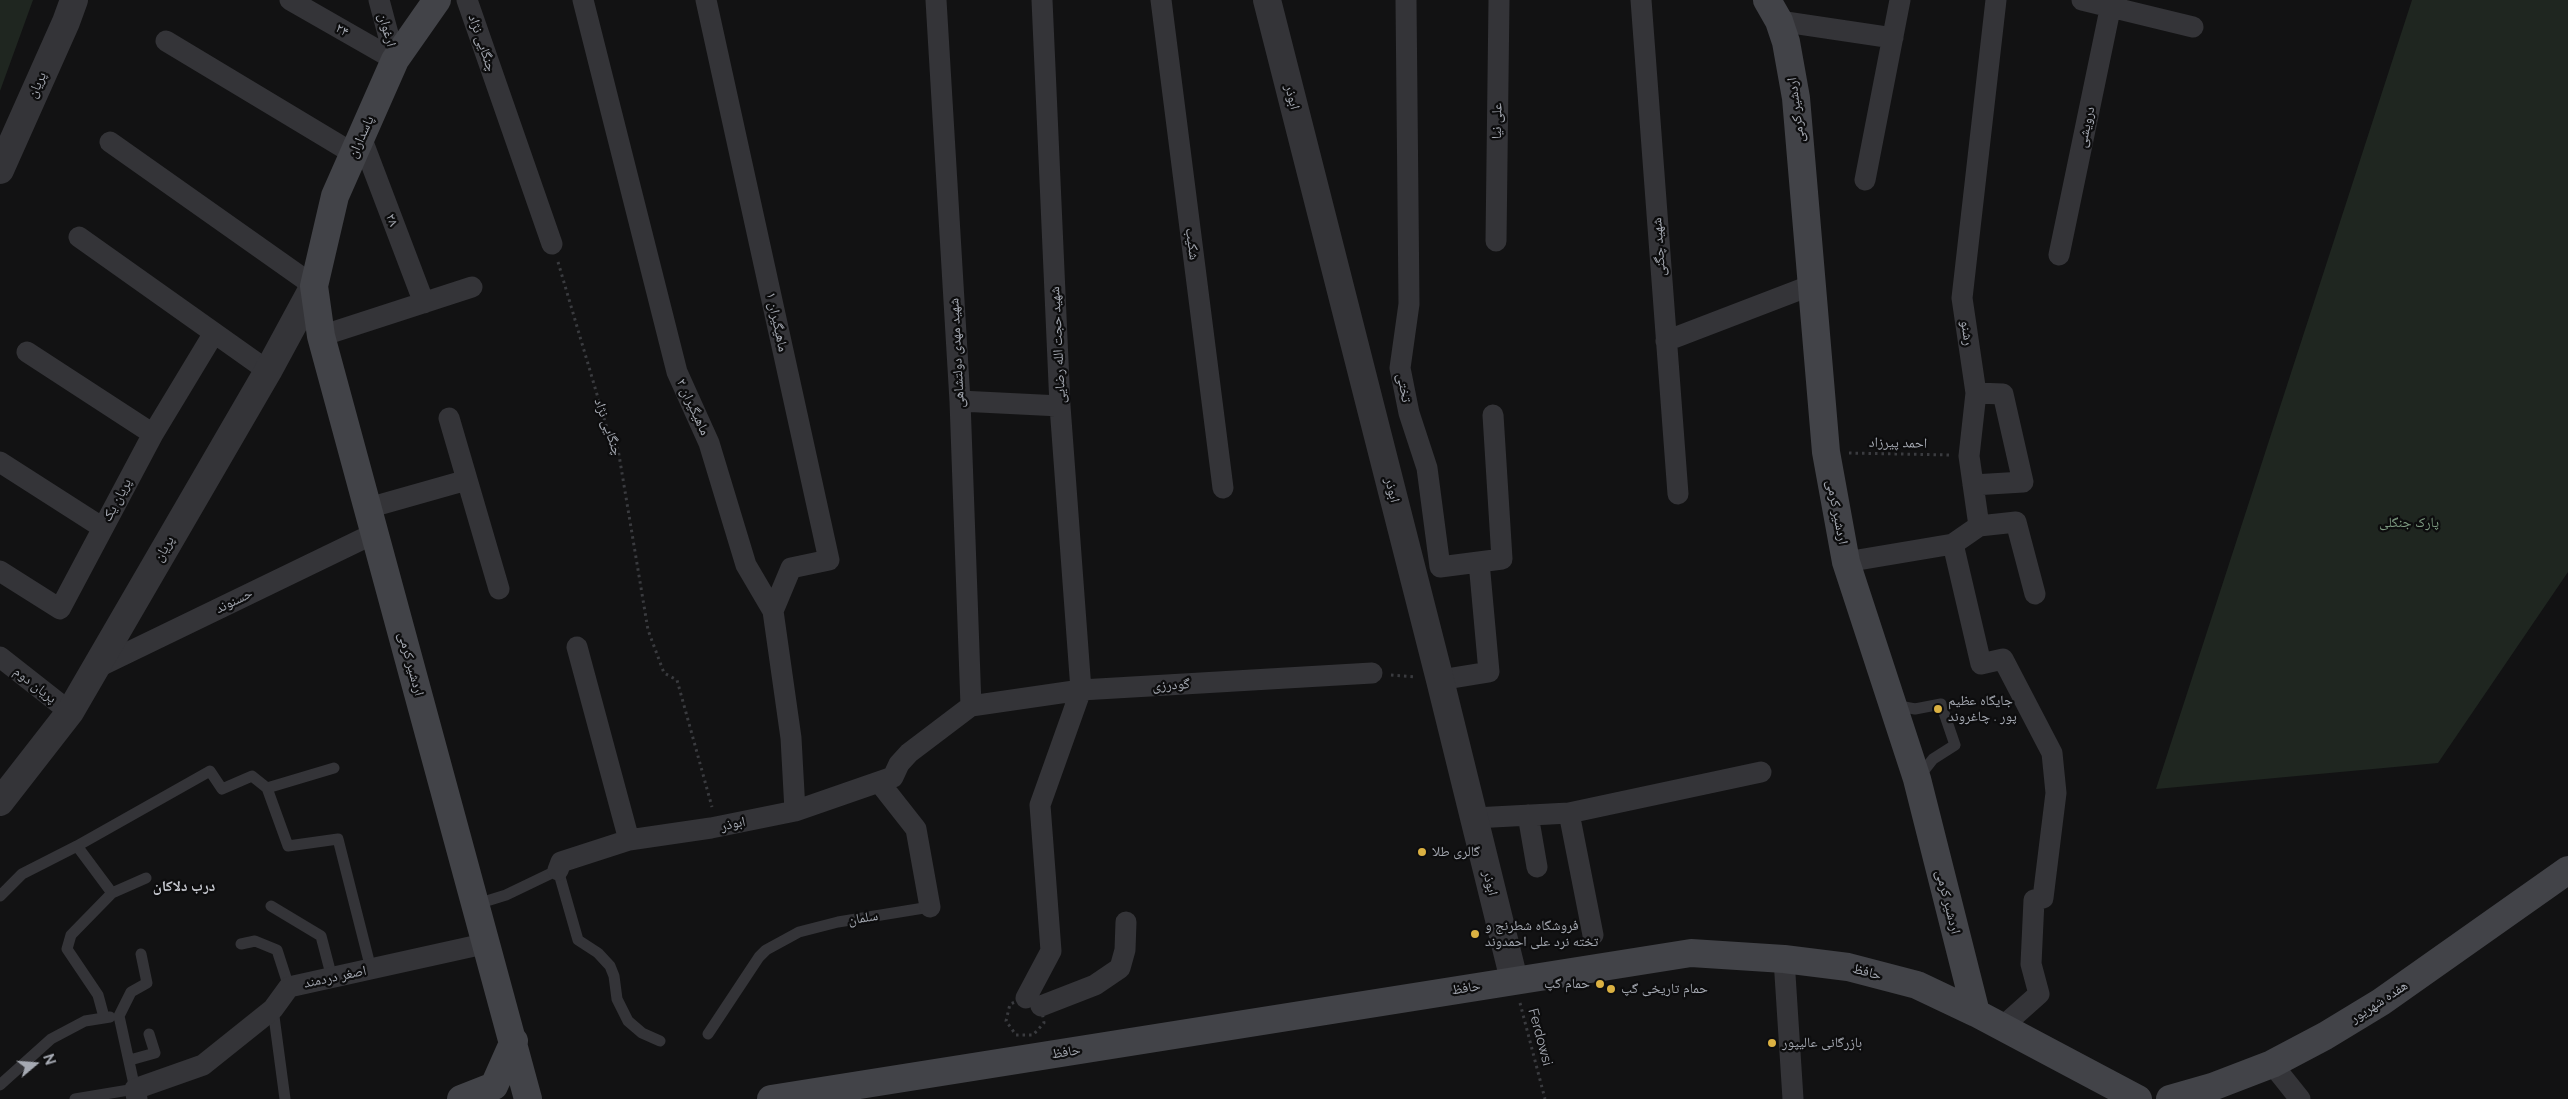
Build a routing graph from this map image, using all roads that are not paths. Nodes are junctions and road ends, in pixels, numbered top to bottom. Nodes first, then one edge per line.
1 (74, 0) edge
2 (290, 0) edge
3 (379, 0) edge
4 (437, 0) edge
5 (467, 0) edge
6 (583, 0) edge
7 (706, 0) edge
8 (936, 0) edge
9 (1042, 0) edge
10 (1161, 0) edge
11 (1267, 0) edge
12 (1406, 0) edge
13 (1499, 0) edge
14 (1641, 0) edge
15 (1900, 0) edge
16 (1996, 0) edge
17 (2082, 0) edge
18 (2112, 3) edge
19 (1773, 10) edge
20 (2193, 27) dead end
21 (1893, 38) junction
22 (166, 41) dead end
23 (395, 60) junction
24 (110, 142) dead end
25 (357, 145) junction
26 (0, 170) edge
27 (1865, 180) dead end
28 (80, 237) dead end
29 (1496, 241) dead end
30 (552, 244) road end
31 (2059, 255) dead end
32 (1812, 285) junction
33 (314, 286) junction
34 (472, 287) dead end
35 (424, 303) junction
36 (214, 333) junction
37 (321, 336) junction
38 (1666, 341) junction
39 (27, 352) dead end
40 (268, 371) junction
41 (1976, 393) junction
42 (960, 401) junction
43 (1060, 406) junction
44 (1493, 415) dead end
45 (449, 418) dead end
46 (153, 434) junction
47 (0, 462) edge
48 (468, 480) junction
49 (1973, 485) junction
50 (1223, 488) dead end
51 (1678, 494) dead end
52 (372, 520) junction
53 (1979, 526) junction
54 (103, 528) junction
55 (1953, 544) junction
56 (1479, 562) junction
57 (1846, 562) junction
58 (0, 571) edge
59 (500, 589) dead end
60 (2035, 594) dead end
61 (773, 611) junction
62 (577, 647) dead end
63 (0, 657) edge
64 (94, 669) junction
65 (1372, 673) road end
66 (1440, 680) junction
67 (1081, 690) junction
68 (1891, 704) junction
69 (971, 706) junction
70 (70, 712) junction
71 (334, 768) dead end
72 (1760, 772) dead end
73 (1917, 779) junction
74 (879, 782) junction
75 (267, 788) junction
76 (0, 802) edge
77 (795, 811) junction
78 (1569, 813) junction
79 (1528, 815) junction
80 (1474, 818) junction
81 (629, 840) junction
82 (77, 846) junction
83 (1537, 867) dead end
84 (558, 870) junction
85 (2568, 870) edge
86 (146, 878) dead end
87 (112, 893) junction
88 (0, 896) edge
89 (477, 904) junction
90 (271, 906) dead end
91 (930, 907) joint
92 (1126, 922) dead end
93 (1593, 935) dead end
94 (488, 943) junction
95 (241, 944) dead end
96 (141, 954) dead end
97 (1784, 959) junction
98 (371, 969) junction
99 (332, 978) junction
100 (1514, 980) junction
101 (289, 987) junction
102 (273, 1009) junction
103 (1976, 1013) junction
104 (119, 1016) junction
105 (104, 1017) junction
106 (2002, 1027) junction
107 (149, 1034) dead end
108 (708, 1034) dead end
109 (514, 1041) junction
110 (660, 1041) dead end
111 (130, 1060) junction
112 (2272, 1064) junction
113 (0, 1085) edge
114 (136, 1094) edge
115 (829, 1094) edge
116 (286, 1098) edge
117 (784, 1098) edge
118 (76, 1099) edge
119 (461, 1099) edge
120 (528, 1099) edge
121 (1793, 1099) edge
122 (2138, 1099) edge
123 (2170, 1099) edge
124 (2300, 1099) edge

1 - 26 street, پریان
2 - 23 street, ۲۴
3 - 23 street, ارغوان
4 - 23 main road, پاسداران
5 - 30 street, چنگایی نژاد
6 - 61 street, ماهیگیران ۲
7 - 61 street, ماهیگیران ۱
8 - 42 street, شهید مهدی دولتشاهی
9 - 43 street, شهید حجت الله رضایی
10 - 50 street, شکیب
11 - 66 street, ابوذر
12 - 56 street, تختی
13 - 29 street, علی نیا
14 - 38 street, شهید چگنی
15 - 21 street
16 - 41 street, رشنو
17 - 18 street
18 - 20 street
18 - 31 street, درویشی
19 - 21 street
19 - 32 main road, اردشیر کرمی
21 - 27 street
22 - 25 street
23 - 25 main road, پاسداران
24 - 33 street
25 - 33 main road, پاسداران
25 - 35 street, ۲۸
28 - 36 street
32 - 38 street
32 - 57 main road, اردشیر کرمی
33 - 37 main road, اردشیر کرمی
33 - 40 street, پریان
34 - 35 street
35 - 37 street
36 - 40 street
36 - 46 street, پریان یک
37 - 52 main road, اردشیر کرمی
38 - 51 street, شهید چگنی
39 - 46 street
40 - 64 street, پریان
41 - 49 street, رشنو
41 - 49 street
42 - 43 street
42 - 69 street, شهید مهدی دولتشاهی
43 - 67 street, شهید حجت الله رضایی
44 - 56 street, تختی
45 - 48 street
46 - 54 street, پریان یک
47 - 54 street
48 - 52 street, حسنوند
48 - 59 street
49 - 53 street, رشنو
52 - 64 street, حسنوند
52 - 89 main road, اردشیر کرمی
53 - 55 street
53 - 60 street
54 - 58 street, پریان یک
55 - 57 street
55 - 106 street
56 - 66 street
57 - 68 main road, اردشیر کرمی
61 - 77 street, ماهیگیران ۲
62 - 81 street
63 - 70 street, پریان دوم
64 - 70 street, پریان
65 - 67 street, گودرزی
66 - 80 street, ابوذر
67 - 69 street, گودرزی
67 - 92 street
68 - 73 main road, اردشیر کرمی
68 - 73 lane
69 - 74 street, ابوذر
70 - 76 street, پریان
71 - 75 lane
72 - 78 street
73 - 103 main road, اردشیر کرمی
74 - 77 street, ابوذر
74 - 91 street, سلمان
75 - 82 lane
75 - 98 lane
77 - 81 street, ابوذر
78 - 79 street
78 - 93 street
79 - 80 street
79 - 83 street
80 - 100 street, ابوذر
81 - 84 street, ابوذر
82 - 87 lane
82 - 88 lane
84 - 89 lane, ابوذر
84 - 110 lane
85 - 112 main road, هفده شهریور
86 - 87 lane
87 - 105 lane
89 - 94 main road, اردشیر کرمی
90 - 99 lane
91 - 108 lane, سلمان
94 - 98 street, اصغر دردمند
94 - 109 main road, اردشیر کرمی
95 - 101 lane
96 - 104 lane
97 - 100 main road, حافظ
97 - 103 main road, حافظ
97 - 121 street
98 - 99 street, اصغر دردمند
99 - 101 street, اصغر دردمند
100 - 115 main road, حافظ
101 - 102 street, اصغر دردمند
102 - 114 street, اصغر دردمند
102 - 116 lane
103 - 106 main road, حافظ
104 - 105 lane
104 - 111 lane
105 - 113 lane
106 - 122 main road, حافظ
107 - 111 lane
109 - 119 main road
109 - 120 main road, اردشیر کرمی
111 - 114 lane
112 - 123 main road, هفده شهریور
112 - 124 street
114 - 118 lane
115 - 117 main road, حافظ

